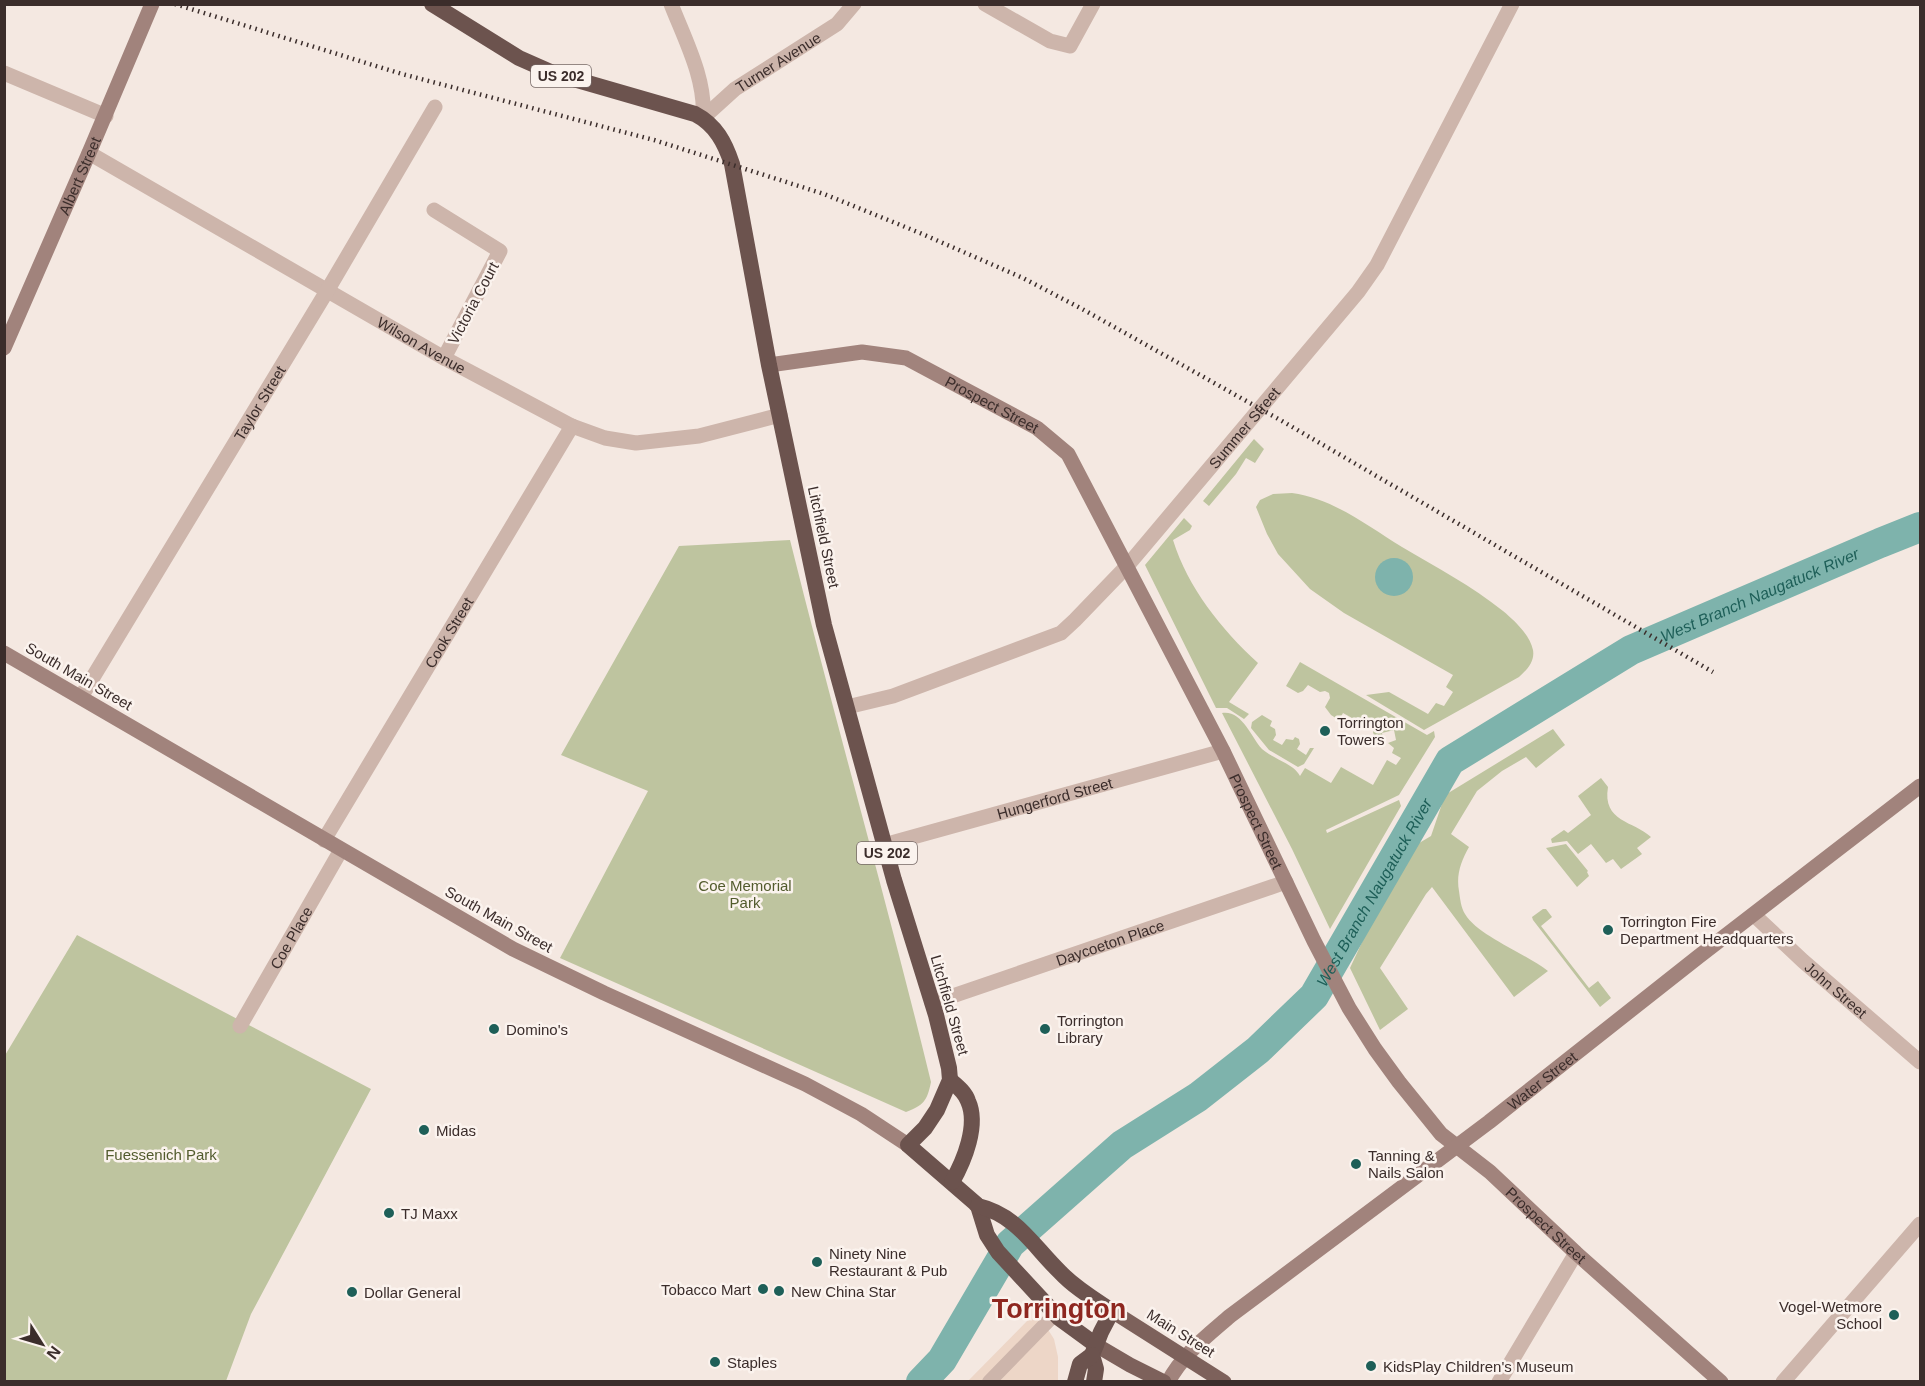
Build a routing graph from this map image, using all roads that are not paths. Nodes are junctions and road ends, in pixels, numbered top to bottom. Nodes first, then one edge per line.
1 (152, 4) edge
2 (432, 4) edge
3 (671, 4) edge
4 (854, 4) edge
5 (985, 4) edge
6 (1093, 4) edge
7 (1512, 4) edge
8 (4, 73) edge
9 (435, 107) dead end
10 (106, 116) junction
11 (703, 118) junction
12 (90, 153) junction
13 (434, 210) dead end
14 (327, 291) junction
15 (4, 348) edge
16 (444, 358) junction
17 (769, 365) junction
18 (780, 415) junction
19 (572, 426) junction
20 (1128, 565) junction
21 (4, 653) edge
22 (81, 698) junction
23 (847, 707) junction
24 (1223, 751) junction
25 (1920, 786) edge
26 (324, 840) junction
27 (884, 844) junction
28 (341, 850) junction
29 (1286, 882) junction
30 (1754, 915) junction
31 (932, 1003) junction
32 (240, 1026) dead end
33 (1920, 1062) edge
34 (950, 1080) junction
35 (908, 1145) junction
36 (1456, 1146) junction
37 (952, 1182) junction
38 (978, 1206) junction
39 (1920, 1224) edge
40 (1036, 1246) joint
41 (1576, 1253) junction
42 (1051, 1309) junction
43 (1112, 1311) junction
44 (1094, 1350) junction
45 (1185, 1356) junction
46 (989, 1382) edge
47 (1075, 1382) edge
48 (1094, 1382) edge
49 (1166, 1382) edge
50 (1224, 1382) edge
51 (1499, 1382) edge
52 (1721, 1382) edge
53 (1784, 1382) edge

1 - 10 main road, Albert Street
2 - 11 highway, US 202
3 - 11 street
4 - 11 street, Turner Avenue
5 - 6 street
7 - 20 street, Summer Street
8 - 10 street
9 - 14 street, Taylor Street
10 - 12 main road, Albert Street
11 - 17 highway, Litchfield Street / US 202
12 - 14 street, Wilson Avenue
12 - 15 main road, Albert Street
13 - 16 street, Victoria Court
14 - 16 street, Wilson Avenue
14 - 22 street, Taylor Street
16 - 19 street, Wilson Avenue
17 - 18 highway, Litchfield Street / US 202
17 - 20 main road, Prospect Street
18 - 19 street, Wilson Avenue
18 - 23 highway, Litchfield Street / US 202
19 - 26 street, Cook Street
20 - 23 street, Summer Street
20 - 24 main road, Prospect Street
21 - 22 main road, South Main Street
22 - 26 main road, South Main Street
23 - 27 highway, Litchfield Street / US 202
24 - 27 street, Hungerford Street
24 - 29 main road, Prospect Street
25 - 30 main road, Water Street
26 - 28 main road, South Main Street
27 - 31 highway, Litchfield Street / US 202
28 - 32 street, Coe Place
28 - 35 main road, South Main Street
29 - 31 street, Daycoeton Place
29 - 36 main road, Prospect Street
30 - 33 street, John Street
30 - 36 main road, Water Street
31 - 34 highway, Litchfield Street / US 202
34 - 35 highway
34 - 37 highway, Litchfield Street / US 202
35 - 37 highway, South Main Street
36 - 41 main road, Prospect Street
36 - 45 main road, Water Street
37 - 38 highway, South Main Street
38 - 40 highway, South Main Street
38 - 42 highway, South Main Street
39 - 53 street
40 - 43 highway, Main Street
41 - 51 street
41 - 52 main road, Prospect Street
42 - 44 highway
42 - 46 street
43 - 44 highway
43 - 45 main road, Main Street
44 - 47 highway
44 - 48 highway
44 - 49 main road
45 - 49 main road, Water Street
45 - 50 main road, Main Street

